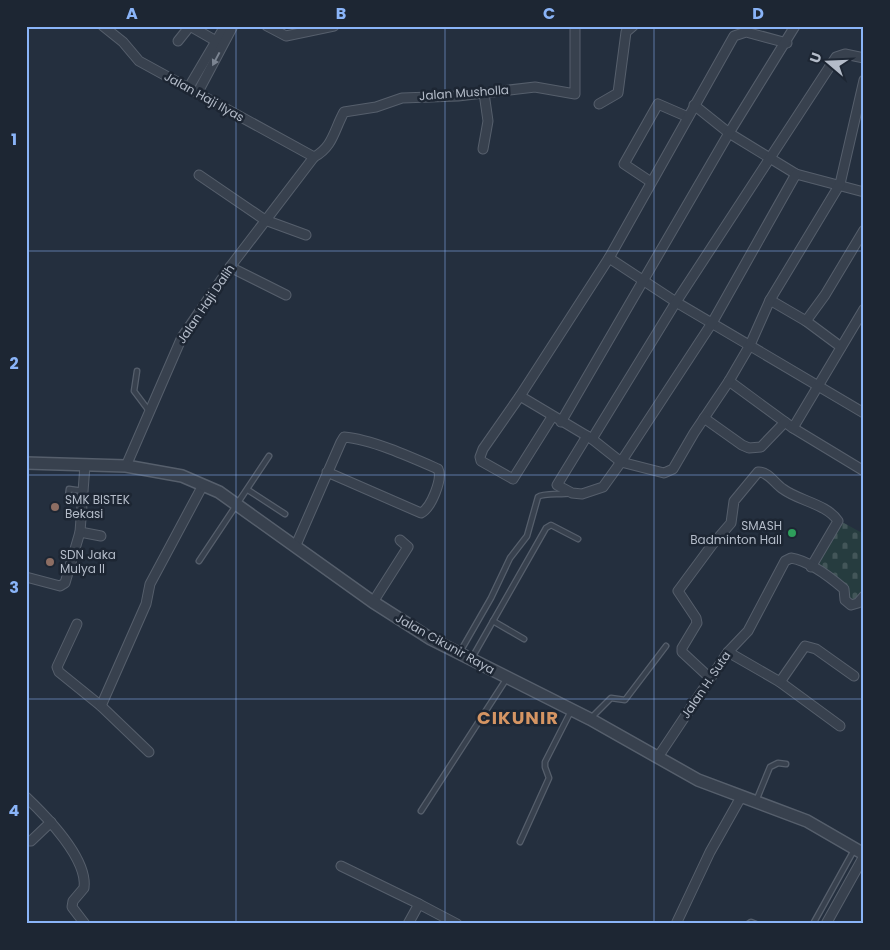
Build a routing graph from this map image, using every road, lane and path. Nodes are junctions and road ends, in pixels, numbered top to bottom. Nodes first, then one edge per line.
1 (102, 26) edge
2 (225, 26) edge
3 (233, 26) edge
4 (267, 26) edge
5 (296, 26) edge
6 (334, 26) edge
7 (575, 26) edge
8 (633, 26) edge
9 (795, 26) edge
10 (286, 36) junction
11 (178, 41) dead end
12 (216, 42) junction
13 (787, 43) junction
14 (864, 58) edge
15 (864, 82) edge
16 (189, 87) junction
17 (198, 92) junction
18 (484, 92) junction
19 (599, 104) dead end
20 (694, 105) junction
21 (688, 117) junction
22 (729, 133) junction
23 (484, 149) dead end
24 (314, 157) junction
25 (771, 158) junction
26 (796, 174) junction
27 (199, 175) dead end
28 (651, 182) junction
29 (840, 184) junction
30 (864, 192) edge
31 (265, 220) junction
32 (864, 230) edge
33 (306, 234) dead end
34 (609, 258) junction
35 (230, 267) junction
36 (644, 282) junction
37 (286, 295) dead end
38 (770, 300) junction
39 (676, 302) junction
40 (864, 309) edge
41 (806, 321) junction
42 (712, 323) junction
43 (750, 345) junction
44 (841, 347) junction
45 (137, 371) dead end
46 (729, 381) junction
47 (818, 388) junction
48 (520, 396) junction
49 (862, 409) edge
50 (149, 412) junction
51 (552, 417) junction
52 (704, 418) junction
53 (561, 422) junction
54 (785, 422) junction
55 (793, 428) junction
56 (589, 438) junction
57 (269, 456) dead end
58 (621, 462) junction
59 (26, 463) edge
60 (85, 465) junction
61 (126, 466) junction
62 (864, 471) edge
63 (327, 472) junction
64 (203, 485) junction
65 (248, 490) junction
66 (83, 491) junction
67 (572, 493) junction
68 (68, 497) dead end
69 (239, 504) junction
70 (285, 514) dead end
71 (80, 532) junction
72 (101, 536) dead end
73 (578, 539) dead end
74 (400, 540) dead end
75 (296, 545) junction
76 (199, 561) dead end
77 (811, 567) junction
78 (26, 577) edge
79 (864, 596) edge
80 (373, 602) junction
81 (493, 622) junction
82 (77, 624) dead end
83 (524, 639) dead end
84 (666, 646) dead end
85 (728, 652) junction
86 (460, 653) junction
87 (471, 659) junction
88 (854, 676) dead end
89 (508, 678) junction
90 (710, 678) junction
91 (780, 682) junction
92 (101, 706) junction
93 (571, 710) junction
94 (590, 719) junction
95 (840, 726) dead end
96 (149, 752) dead end
97 (658, 757) junction
98 (786, 764) dead end
99 (26, 797) edge
100 (741, 797) junction
101 (755, 802) junction
102 (422, 811) dead end
103 (51, 822) junction
104 (26, 841) edge
105 (520, 842) dead end
106 (861, 853) edge
107 (341, 866) dead end
108 (419, 904) junction
109 (85, 924) edge
110 (408, 924) edge
111 (457, 924) edge
112 (676, 924) edge
113 (748, 924) edge
114 (756, 924) edge
115 (813, 924) edge
116 (826, 924) edge

1 - 16 street, Jalan Haji Ilyas
2 - 12 street
3 -> 17 street
4 - 10 street
5 - 10 street
6 - 10 street
7 - 18 street, Jalan Musholla
8 - 19 street
9 - 13 street
11 - 12 street
12 - 16 street
13 - 20 street
13 - 22 street
14 - 25 street
15 - 29 street
16 - 17 street, Jalan Haji Ilyas
17 - 24 street, Jalan Haji Ilyas
18 - 23 street
18 - 24 street, Jalan Musholla
20 - 21 street
20 - 22 street
21 - 28 street
21 - 28 street
22 - 25 street
22 - 36 street
24 - 31 street, Jalan Haji Dalih
25 - 26 street
25 - 39 street
26 - 29 street
26 - 42 street
27 - 31 street
28 - 34 street
29 - 30 street
29 - 38 street
31 - 33 street
31 - 35 street, Jalan Haji Dalih
32 - 41 street
34 - 36 street
34 - 48 street
35 - 37 street
35 - 50 street, Jalan Haji Dalih
36 - 39 street
36 - 53 street
38 - 41 street
38 - 43 street
39 - 42 street
39 - 56 street
40 - 44 street
41 - 44 street
42 - 43 street
42 - 58 street
43 - 46 street
43 - 47 street
44 - 47 street
45 - 50 lane
46 - 52 street
46 - 54 street
47 - 49 street
47 - 55 street
48 - 51 street
48 - 51 street
50 - 61 street, Jalan Haji Dalih
51 - 53 street
52 - 54 street
52 - 58 street
53 - 56 street
54 - 55 street
55 - 62 street
56 - 58 street
56 - 67 street
57 - 65 lane
58 - 67 street
59 - 60 street, Jalan Cikunir Raya
60 - 61 street, Jalan Cikunir Raya
60 - 66 street
61 - 64 street, Jalan Cikunir Raya
63 - 63 street
63 - 75 street
64 - 69 street, Jalan Cikunir Raya
64 - 92 street
65 - 69 lane
65 - 70 lane
66 - 68 lane
66 - 71 street
67 - 86 lane
69 - 75 street, Jalan Cikunir Raya
69 - 76 lane
71 - 72 street
71 - 78 street
73 - 81 lane
74 - 80 street
75 - 80 street, Jalan Cikunir Raya
77 - 79 street, Jalan H. Suta
77 - 85 street, Jalan H. Suta
77 - 90 street
80 - 86 street, Jalan Cikunir Raya
81 - 83 lane
81 - 87 lane
82 - 92 street
84 - 94 lane
85 - 90 street, Jalan H. Suta
85 - 91 street
86 - 87 street, Jalan Cikunir Raya
87 - 89 street, Jalan Cikunir Raya
88 - 91 street
89 - 93 street, Jalan Cikunir Raya
89 - 102 lane
90 - 97 street, Jalan H. Suta
91 - 95 street
92 - 96 street
93 - 94 street, Jalan Cikunir Raya
93 - 105 lane
94 - 97 street, Jalan Cikunir Raya
97 - 100 street, Jalan Cikunir Raya
98 - 101 lane
99 - 103 street
100 - 101 street, Jalan Cikunir Raya
100 - 112 street
101 - 106 street, Jalan Cikunir Raya
103 - 104 street
103 - 109 street
106 - 115 lane
106 - 116 street
107 - 108 street
108 - 110 street
108 - 111 street
113 - 114 lane

